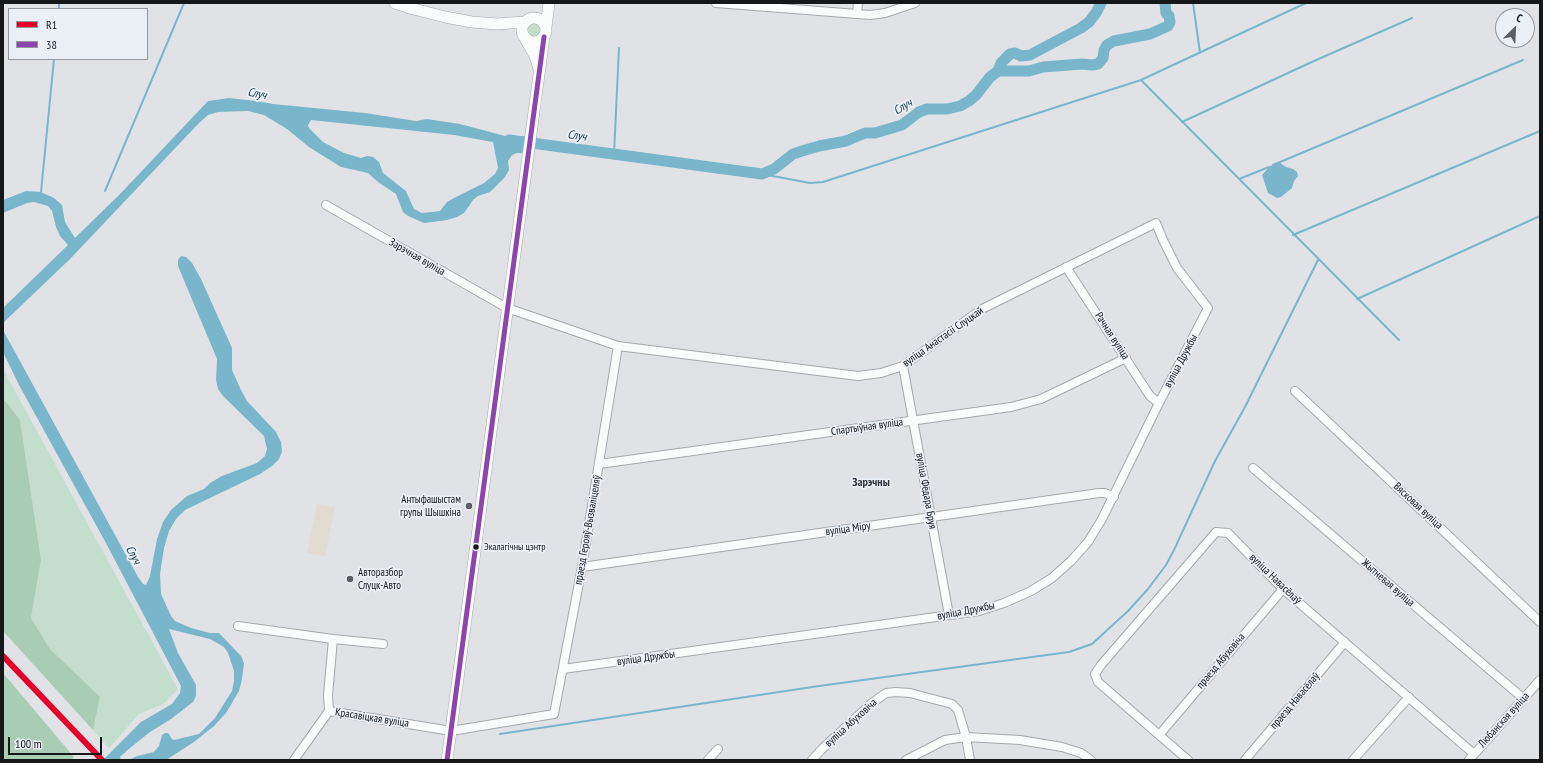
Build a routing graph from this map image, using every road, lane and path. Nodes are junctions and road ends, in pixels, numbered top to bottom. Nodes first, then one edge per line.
1 (395, 3) edge
2 (545, 3) edge
3 (549, 3) edge
4 (716, 3) edge
5 (858, 3) edge
6 (915, 3) edge
7 (857, 13) junction
8 (528, 20) junction
9 (497, 24) junction
10 (545, 32) junction
11 (524, 37) junction
12 (540, 75) junction
13 (326, 205) dead end
14 (1066, 267) junction
15 (508, 308) junction
16 (1208, 308) joint
17 (618, 346) junction
18 (1126, 358) junction
19 (903, 366) junction
20 (1295, 391) dead end
21 (1159, 403) junction
22 (913, 420) junction
23 (599, 464) junction
24 (1253, 468) dead end
25 (1114, 497) junction
26 (930, 517) junction
27 (582, 567) junction
28 (1283, 589) junction
29 (949, 616) junction
30 (1540, 622) edge
31 (238, 626) dead end
32 (333, 639) junction
33 (1345, 642) junction
34 (383, 644) dead end
35 (563, 669) junction
36 (1540, 680) edge
37 (1409, 697) junction
38 (1524, 699) junction
39 (329, 711) junction
40 (554, 714) joint
41 (451, 731) junction
42 (1160, 734) junction
43 (966, 737) junction
44 (718, 749) dead end
45 (1471, 757) edge
46 (294, 760) edge
47 (447, 760) edge
48 (708, 760) edge
49 (812, 760) edge
50 (906, 760) edge
51 (970, 760) edge
52 (1091, 760) edge
53 (1188, 760) edge
54 (1245, 760) edge
55 (1353, 760) edge

1 - 9 main road
2 - 8 main road
3 - 10 main road
4 - 7 street
5 - 7 street
6 - 7 street
8 - 9 main road
8 - 10 main road
8 - 11 main road
9 - 11 main road
10 - 11 main road
10 - 12 main road
11 - 12 main road
12 - 15 main road
13 - 15 street, Зарэчная вуліца
14 - 16 street, вуліца Анастасіі Слуцкай
14 - 18 street, Рачная вуліца
14 - 19 street, вуліца Анастасіі Слуцкай
15 - 17 street, Зарэчная вуліца
15 - 41 main road
16 - 21 street, вуліца Дружбы
17 - 19 street, вуліца Анастасіі Слуцкай
17 - 23 street, праезд Герояў-Вызваліцеляў
18 - 21 street, Рачная вуліца
18 - 22 street, Спартыўная вуліца
19 - 22 street, вуліца Фёдара Бруя
20 - 30 street, Вясковая вуліца
21 - 25 street, вуліца Дружбы
22 - 23 street, Спартыўная вуліца
22 - 26 street, вуліца Фёдара Бруя
23 - 27 street, праезд Герояў-Вызваліцеляў
24 - 38 street, Жытневая вуліца
25 - 26 street, вуліца Міру
25 - 29 street, вуліца Дружбы
26 - 27 street, вуліца Міру
26 - 29 street, вуліца Фёдара Бруя
27 - 35 street, праезд Герояў-Вызваліцеляў
28 - 33 street, вуліца Навасёлаў
28 - 42 street, праезд Абуховіча
28 - 42 street, вуліца Навасёлаў
29 - 35 street, вуліца Дружбы
31 - 32 street
32 - 34 street
32 - 39 street
33 - 37 street, вуліца Навасёлаў
33 - 54 street, праезд Навасёлаў
35 - 40 street, праезд Герояў-Вызваліцеляў
36 - 38 street, Любанская вуліца
37 - 45 street, вуліца Навасёлаў
37 - 55 street
38 - 45 street, Любанская вуліца
39 - 41 street, Красавіцкая вуліца
39 - 46 street, Красавіцкая вуліца
40 - 41 street, Красавіцкая вуліца
41 - 47 main road
42 - 53 street
43 - 49 street, вуліца Абуховіча
43 - 50 street
43 - 51 street
43 - 52 street
44 - 48 street

